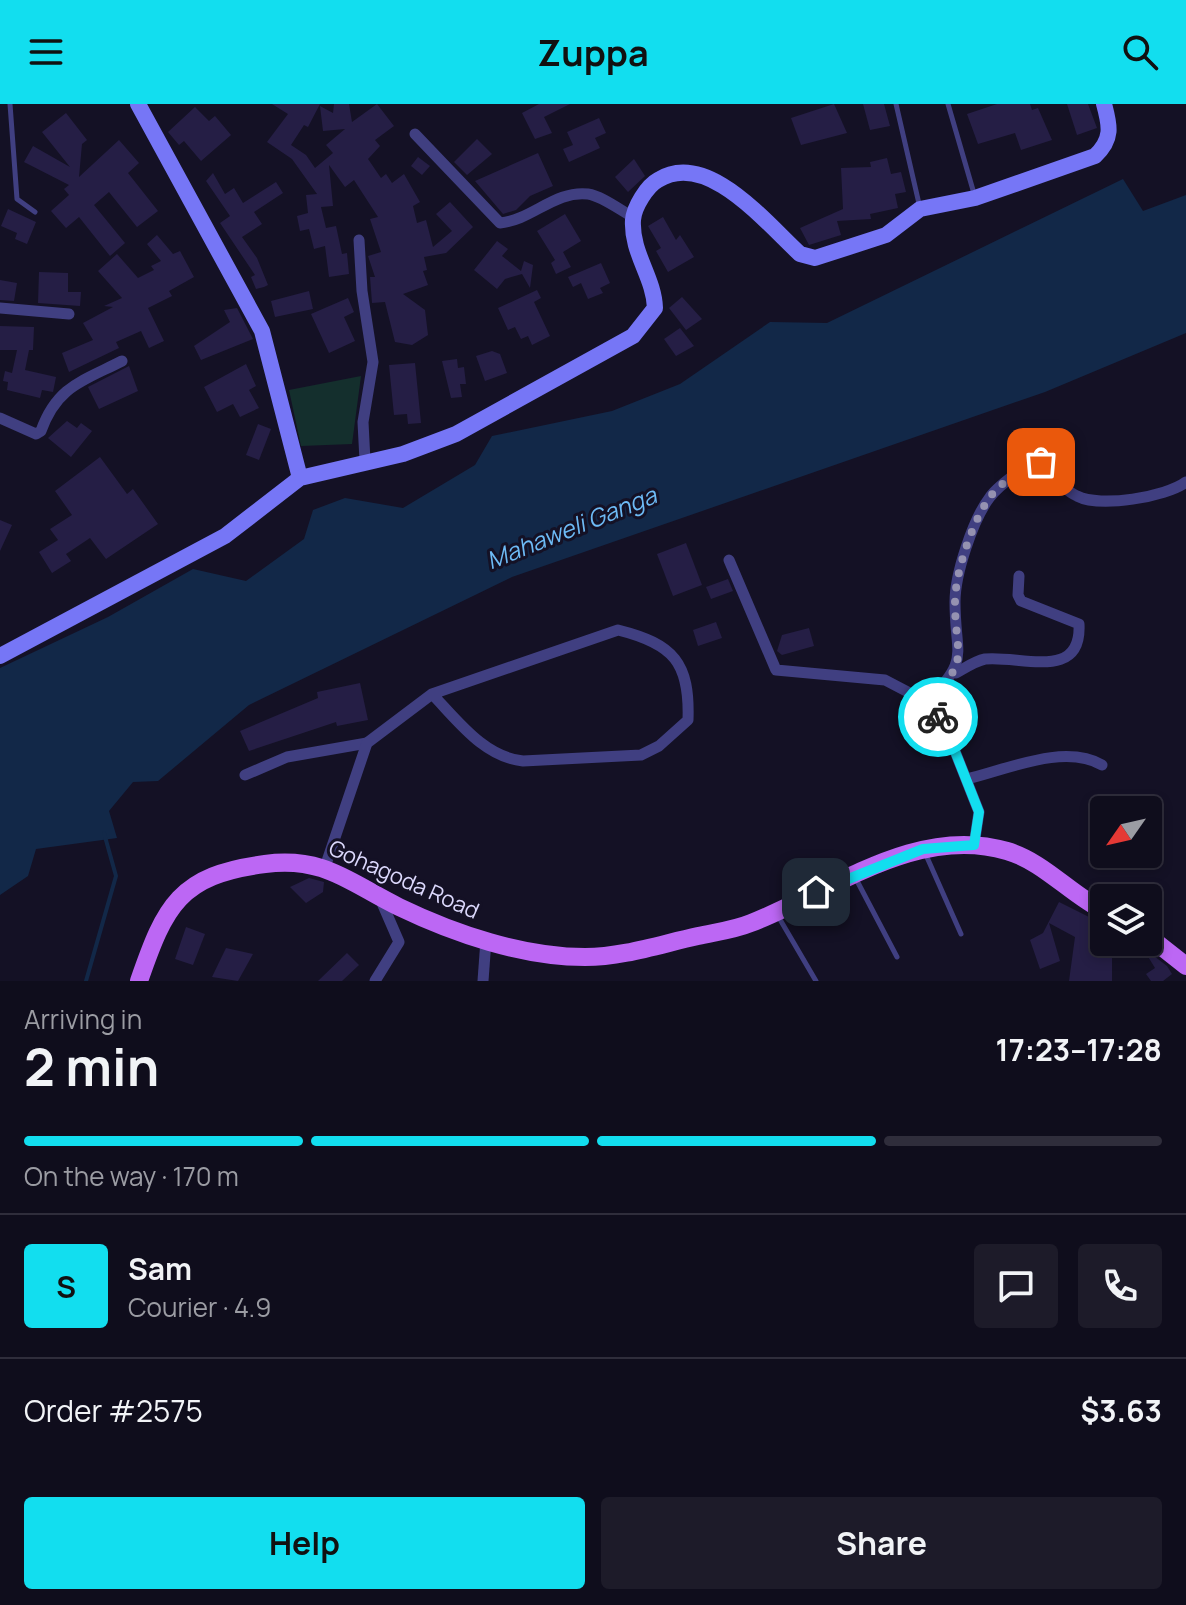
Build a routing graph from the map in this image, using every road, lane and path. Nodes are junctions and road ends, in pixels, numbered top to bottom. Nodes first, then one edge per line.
1 (10, 104) edge
2 (138, 104) edge
3 (896, 104) edge
4 (948, 104) edge
5 (1104, 104) edge
6 (415, 134) dead end
7 (975, 198) junction
8 (920, 209) junction
9 (35, 212) dead end
10 (633, 217) junction
11 (359, 240) dead end
12 (0, 308) edge
13 (69, 314) dead end
14 (122, 361) dead end
15 (0, 418) edge
16 (365, 461) junction
17 (300, 478) junction
18 (1186, 482) edge
19 (729, 560) dead end
20 (1019, 576) dead end
21 (0, 656) edge
22 (956, 673) junction
23 (432, 694) junction
24 (927, 702) junction
25 (367, 743) junction
26 (1102, 765) dead end
27 (245, 775) dead end
28 (967, 779) junction
29 (974, 845) junction
30 (923, 849) junction
31 (325, 867) junction
32 (854, 876) junction
33 (379, 896) junction
34 (1090, 902) edge
35 (775, 912) junction
36 (961, 934) dead end
37 (486, 940) junction
38 (1162, 947) edge
39 (897, 957) dead end
40 (1186, 966) edge
41 (139, 981) edge
42 (375, 981) edge
43 (483, 981) edge
44 (816, 981) edge

1 - 9 lane
2 - 17 street
3 - 8 lane
4 - 7 lane
5 - 7 street
6 - 10 street
7 - 8 street
8 - 10 street
10 - 16 street
11 - 16 street
12 - 13 street
14 - 15 street
16 - 17 street
17 - 21 street
18 - 22 street
19 - 24 street
20 - 22 street
22 - 24 street
23 - 23 street
23 - 25 street
24 - 28 street
25 - 27 street
25 - 31 street
26 - 28 street
28 - 29 street
29 - 30 main road, Gohagoda Road
29 - 34 main road, Gohagoda Road
30 - 32 main road, Gohagoda Road
30 - 36 lane
31 - 33 main road, Gohagoda Road
31 - 41 main road, Gohagoda Road
32 - 35 main road, Gohagoda Road
32 - 39 lane
33 - 37 main road, Gohagoda Road
33 - 42 street
35 - 37 main road, Gohagoda Road
35 - 44 lane
37 - 43 street
38 - 40 main road

